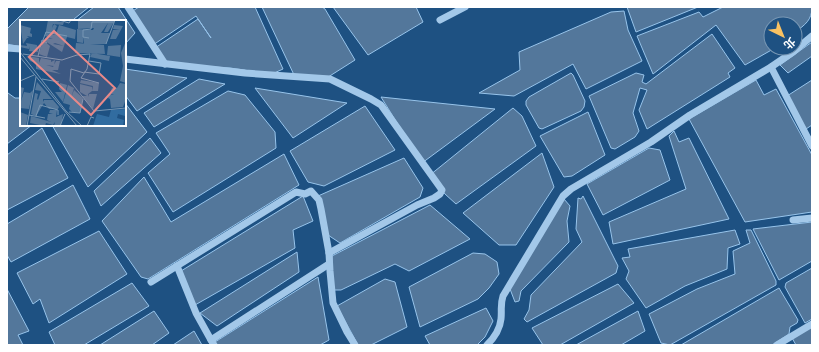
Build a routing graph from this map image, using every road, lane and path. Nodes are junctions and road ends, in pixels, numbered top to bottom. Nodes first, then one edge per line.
1 (128, 7) edge
2 (465, 7) edge
3 (440, 20) dead end
4 (812, 36) edge
5 (7, 48) edge
6 (20, 49) edge
7 (126, 59) edge
8 (165, 64) junction
9 (771, 67) junction
10 (812, 146) edge
11 (812, 218) edge
12 (793, 220) dead end
13 (329, 253) junction
14 (329, 264) junction
15 (177, 266) junction
16 (151, 282) dead end
17 (812, 324) edge
18 (213, 343) edge
19 (355, 345) edge
20 (487, 345) edge
21 (777, 345) edge

1 - 8 lane
2 - 3 lane
4 - 9 lane
5 - 6 lane
7 - 8 lane
8 - 13 lane
9 - 10 lane
9 - 20 lane
11 - 12 lane
13 - 14 lane
13 - 15 lane
14 - 18 lane
14 - 19 lane
15 - 16 lane
15 - 18 lane
17 - 21 lane

